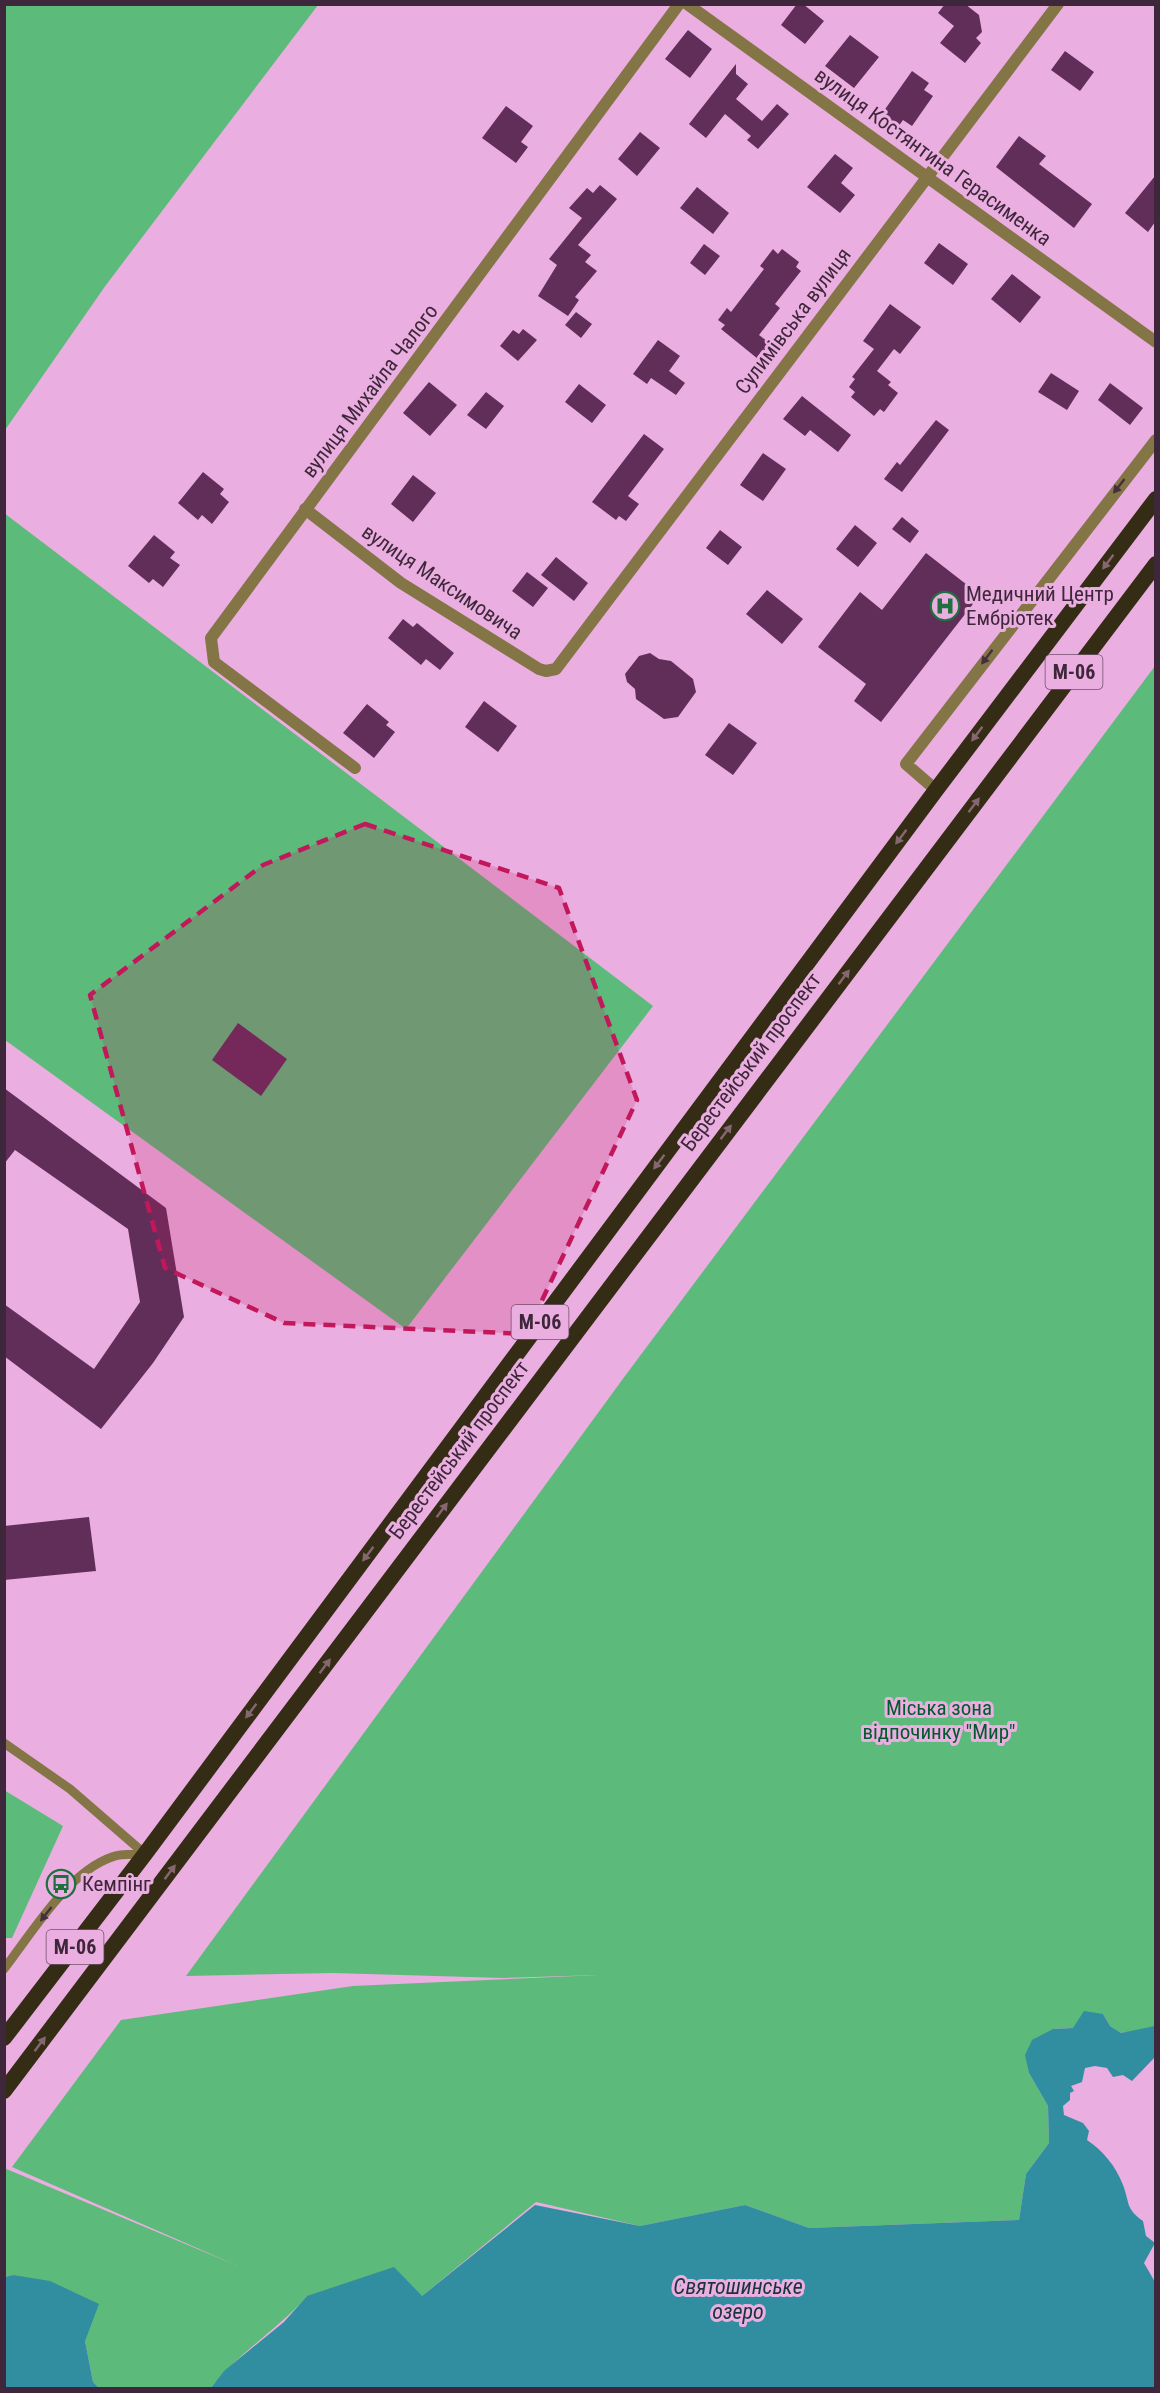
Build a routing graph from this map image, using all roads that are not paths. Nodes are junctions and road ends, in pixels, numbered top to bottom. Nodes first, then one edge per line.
1 (679, 4) edge
2 (687, 4) edge
3 (1058, 4) edge
4 (927, 176) junction
5 (1155, 342) edge
6 (1155, 440) edge
7 (1155, 499) edge
8 (305, 509) junction
9 (1155, 564) edge
10 (562, 663) joint
11 (355, 768) dead end
12 (936, 790) junction
13 (4, 1743) edge
14 (145, 1854) junction
15 (4, 1969) edge
16 (4, 2038) edge
17 (4, 2091) edge

1 - 8 street, вулиця Михайла Чалого
2 - 4 street, вулиця Костянтина Герасименка
3 - 4 street, Сулимівська вулиця
4 - 5 street, вулиця Костянтина Герасименка
4 - 10 street, Сулимівська вулиця
6 -> 12 street
7 -> 12 highway, М-06
8 - 10 street, вулиця Максимовича
8 - 11 street, вулиця Михайла Чалого
17 -> 9 highway, Берестейський проспект / М-06
12 -> 14 highway, Берестейський проспект / М-06
13 - 14 lane
14 -> 15 lane
14 - 16 highway, Берестейський проспект / М-06

